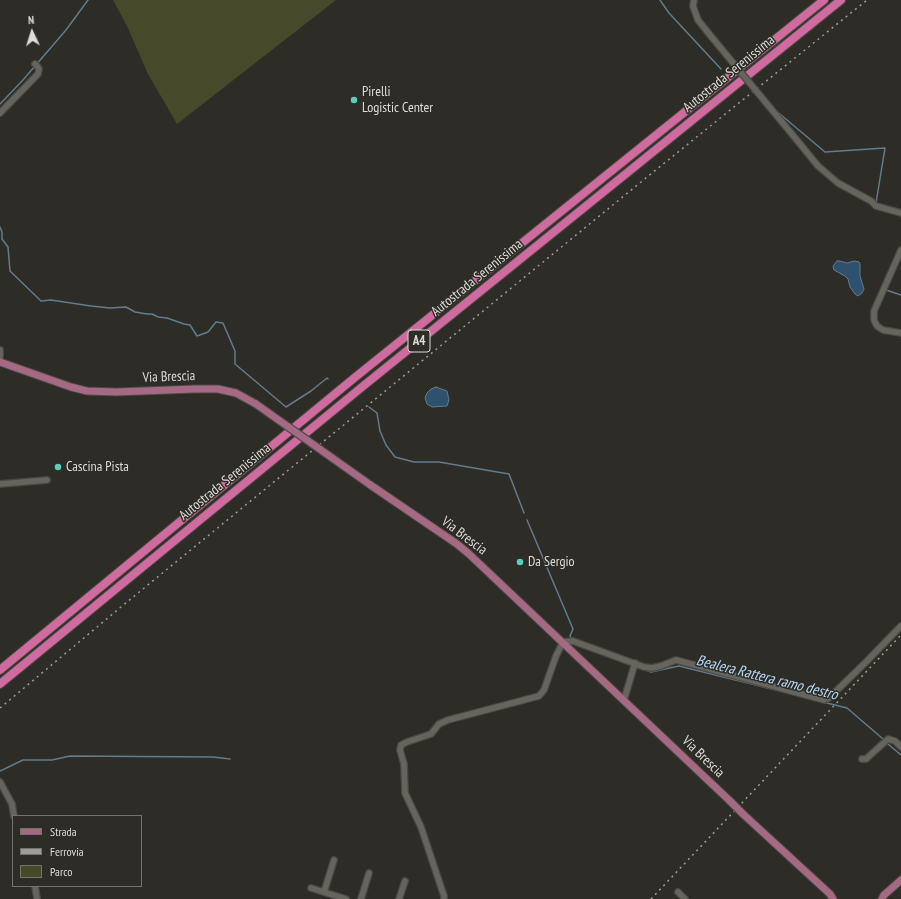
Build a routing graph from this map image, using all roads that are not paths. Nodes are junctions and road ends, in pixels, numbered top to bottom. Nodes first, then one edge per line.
1 (694, 0) edge
2 (824, 0) edge
3 (842, 0) edge
4 (36, 65) dead end
5 (0, 113) edge
6 (901, 213) edge
7 (901, 250) edge
8 (901, 333) edge
9 (0, 350) edge
10 (0, 357) edge
11 (0, 362) edge
12 (47, 480) dead end
13 (0, 484) edge
14 (901, 626) edge
15 (563, 642) junction
16 (635, 663) junction
17 (0, 670) edge
18 (0, 684) edge
19 (624, 700) junction
20 (901, 747) edge
21 (862, 759) dead end
22 (0, 782) edge
23 (14, 815) edge
24 (334, 860) dead end
25 (369, 873) dead end
26 (901, 880) edge
27 (405, 881) dead end
28 (35, 887) edge
29 (311, 888) dead end
30 (324, 892) junction
31 (678, 892) dead end
32 (832, 897) edge
33 (883, 897) edge
34 (37, 899) edge
35 (346, 899) edge
36 (361, 899) edge
37 (399, 899) edge
38 (444, 899) edge
39 (685, 899) edge
40 (840, 899) edge
41 (876, 899) edge

1 - 6 street, bridge
2 - 17 highway, Autostrada Serenissima / A4
3 - 18 highway, Autostrada Serenissima / A4
4 - 5 street
7 - 8 street
9 - 10 street
11 - 15 main road, Via Brescia, bridge
12 - 13 street
14 - 16 street
15 - 16 street
15 - 19 main road, Via Brescia
15 - 38 street
16 - 19 street
19 - 32 main road, Via Brescia, bridge
20 - 21 street
22 - 23 street
24 - 30 street
25 - 36 street
26 - 33 main road
27 - 37 street
28 - 34 street
29 - 30 street
30 - 35 street
31 - 39 street
32 - 40 main road, Via Brescia
33 - 41 main road

